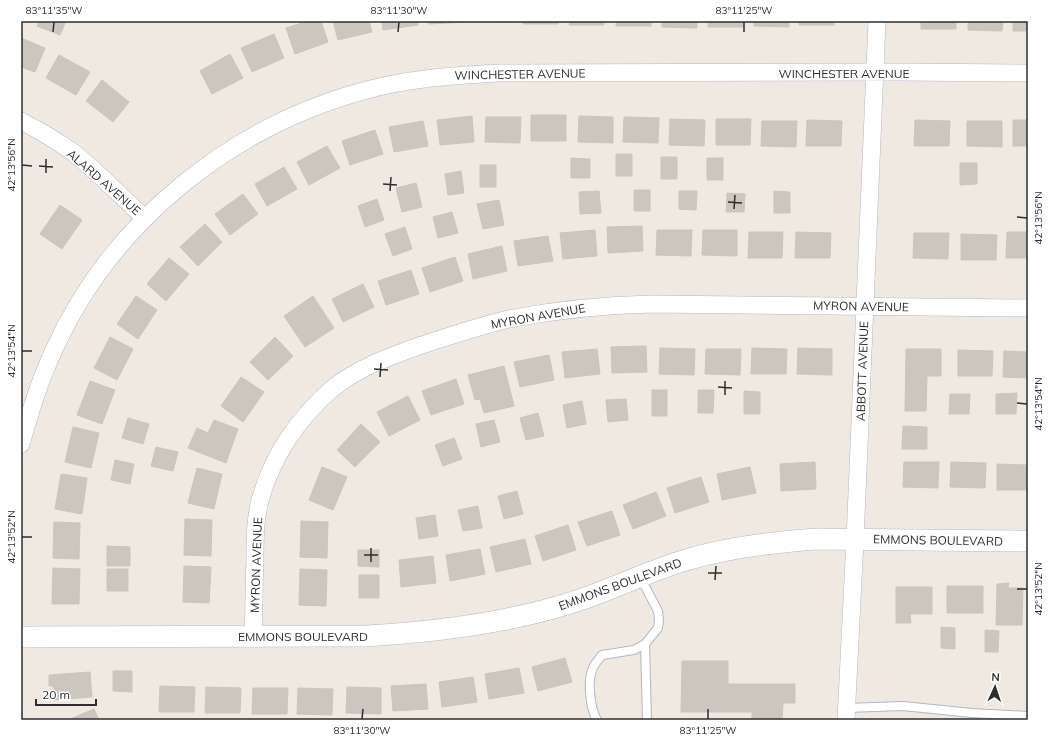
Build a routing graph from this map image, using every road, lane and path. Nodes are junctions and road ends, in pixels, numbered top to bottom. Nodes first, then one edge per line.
1 (877, 21) edge
2 (876, 73) junction
3 (1028, 73) edge
4 (21, 120) edge
5 (145, 218) junction
6 (865, 306) junction
7 (1028, 308) edge
8 (21, 444) edge
9 (855, 540) junction
10 (1028, 541) edge
11 (640, 577) junction
12 (253, 636) junction
13 (21, 637) edge
14 (645, 644) junction
15 (846, 714) edge
16 (967, 716) edge
17 (1028, 716) edge
18 (597, 720) edge
19 (646, 720) edge

1 - 2 street, ABBOTT AVENUE
2 - 3 street, WINCHESTER AVENUE
2 - 5 street, WINCHESTER AVENUE
2 - 6 street, ABBOTT AVENUE
4 - 5 street, ALARD AVENUE
5 - 8 street, WINCHESTER AVENUE
6 - 7 street, MYRON AVENUE
6 - 9 street, ABBOTT AVENUE
6 - 12 street, MYRON AVENUE
9 - 10 street, EMMONS BOULEVARD
9 - 11 street, EMMONS BOULEVARD
9 - 15 street, ABBOTT AVENUE
11 - 12 street, EMMONS BOULEVARD
11 - 14 lane
12 - 13 street, EMMONS BOULEVARD
14 - 18 lane
14 - 19 lane
15 - 16 lane
16 - 17 lane

